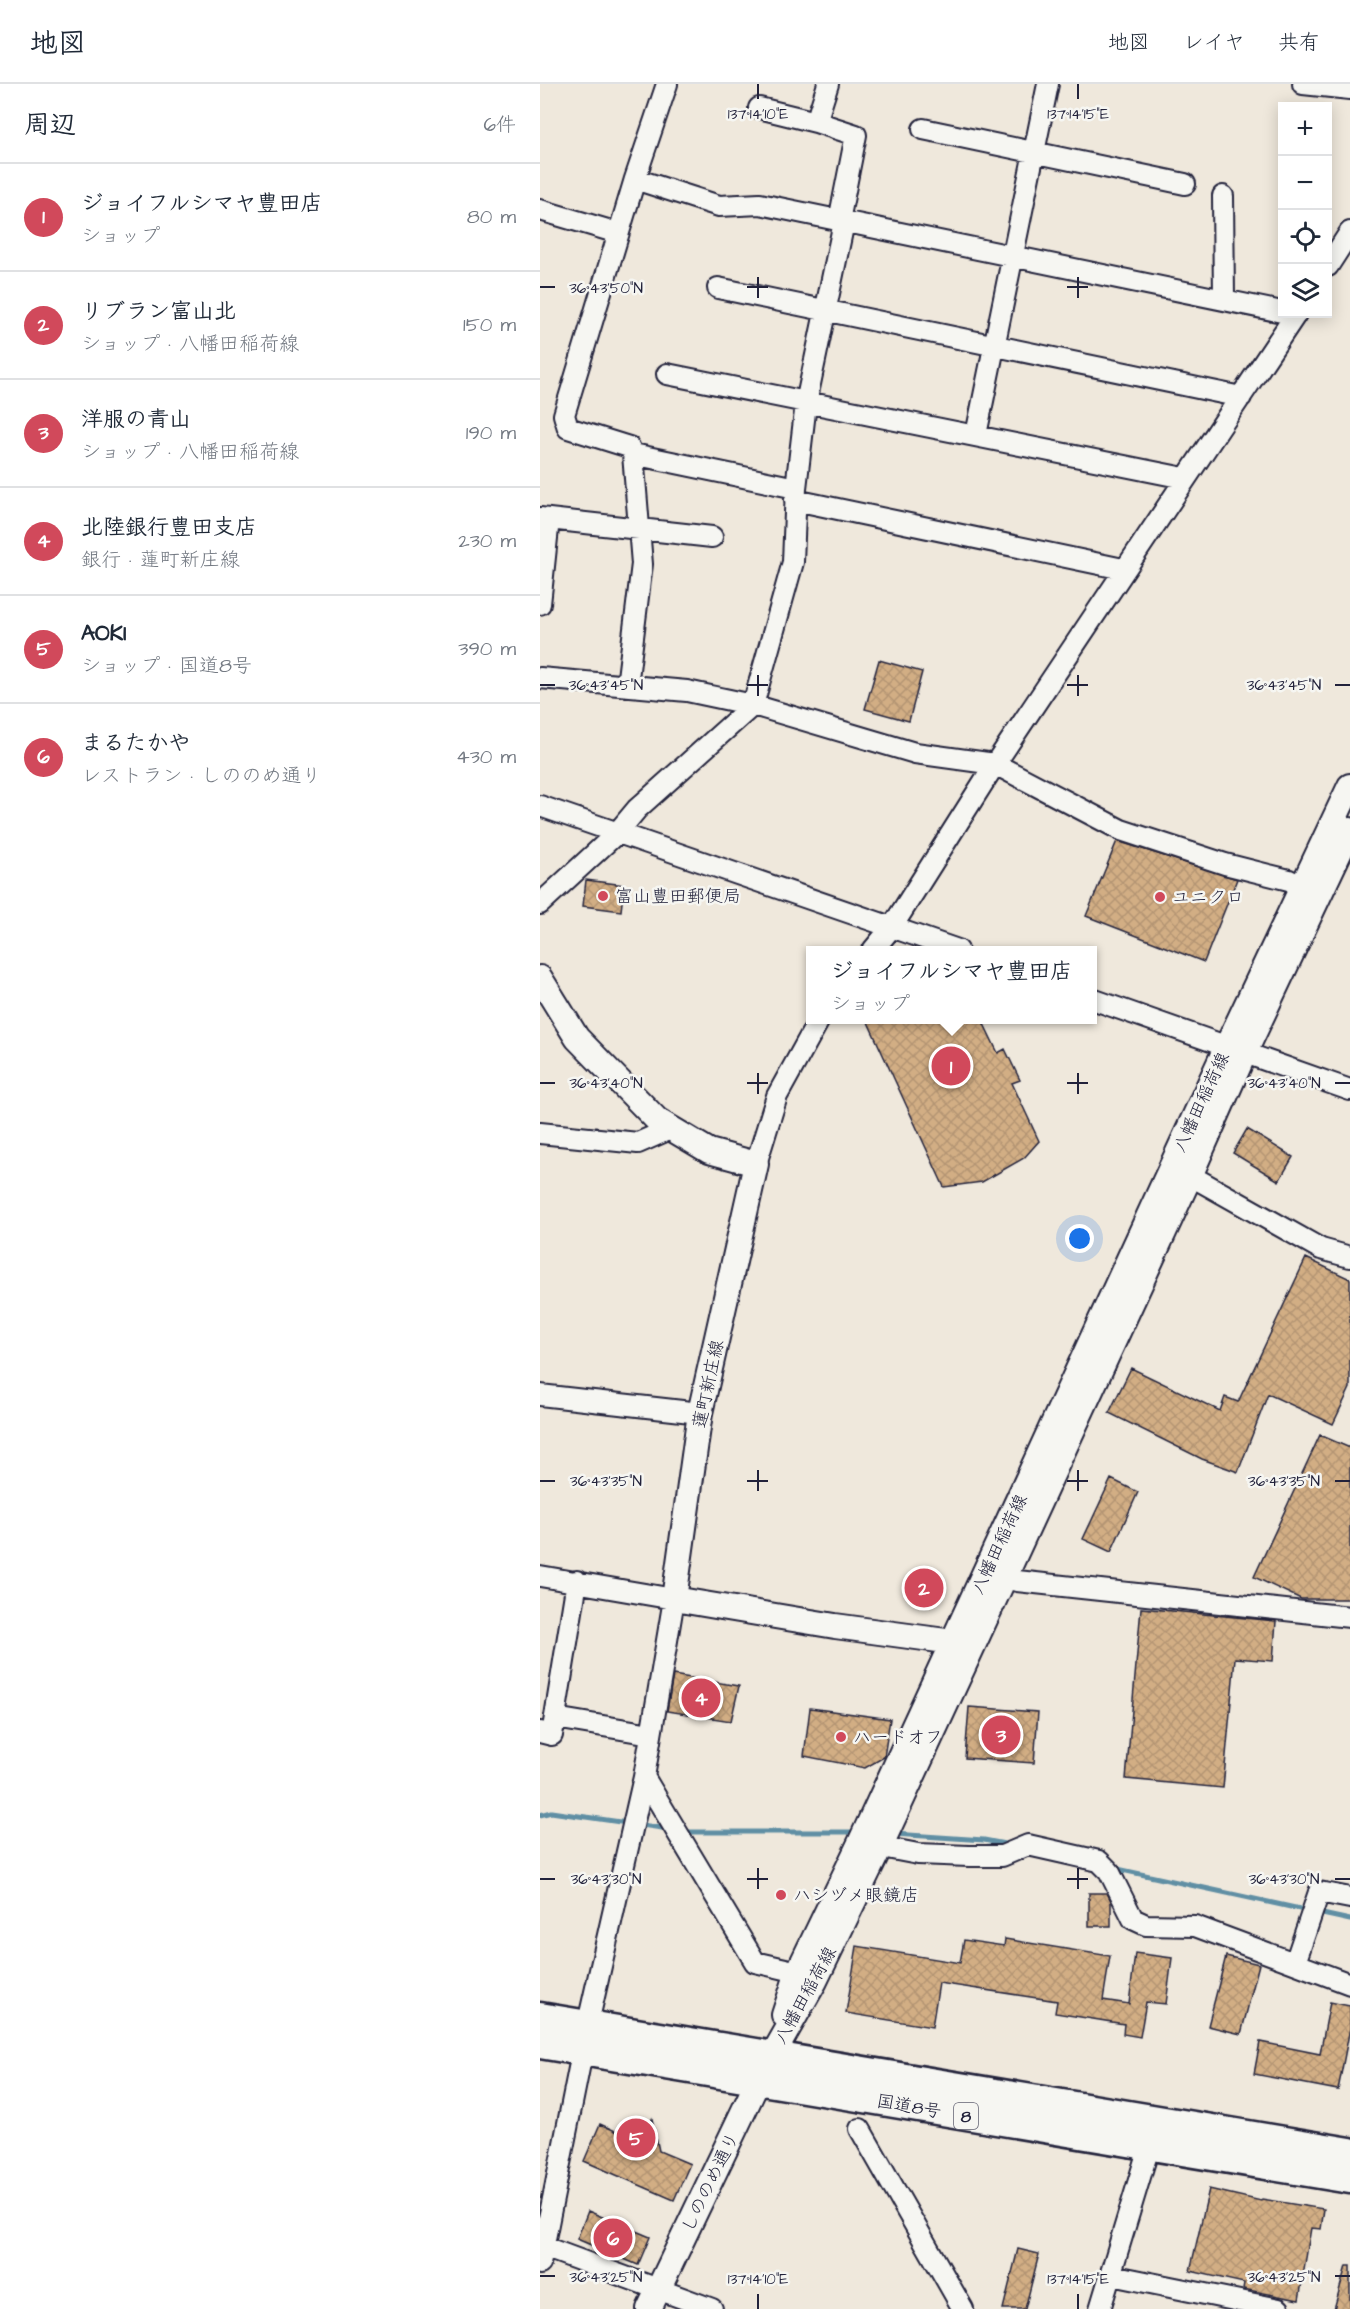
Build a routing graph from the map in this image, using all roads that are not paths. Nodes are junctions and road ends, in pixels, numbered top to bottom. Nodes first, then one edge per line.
1 (667, 84) edge
2 (828, 84) edge
3 (1048, 84) edge
4 (1303, 84) edge
5 (1348, 87) edge
6 (759, 108) dead end
7 (816, 122) junction
8 (923, 129) dead end
9 (1035, 152) junction
10 (635, 179) junction
11 (1185, 184) dead end
12 (1223, 196) dead end
13 (540, 210) edge
14 (841, 221) junction
15 (1350, 232) edge
16 (618, 233) junction
17 (1014, 255) junction
18 (1329, 264) edge
19 (718, 288) dead end
20 (1224, 299) junction
21 (824, 309) junction
22 (1278, 311) edge
23 (1291, 318) edge
24 (993, 345) junction
25 (667, 374) dead end
26 (1241, 397) junction
27 (806, 403) junction
28 (976, 435) junction
29 (633, 454) junction
30 (1184, 477) junction
31 (795, 494) junction
32 (544, 519) edge
33 (640, 528) junction
34 (712, 537) dead end
35 (1123, 569) junction
36 (540, 604) edge
37 (540, 678) edge
38 (627, 686) junction
39 (753, 705) junction
40 (995, 764) junction
41 (1348, 793) edge
42 (540, 806) edge
43 (1350, 830) edge
44 (616, 833) junction
45 (1312, 891) junction
46 (540, 904) edge
47 (892, 927) junction
48 (877, 946) edge
49 (944, 946) edge
50 (540, 978) edge
51 (1097, 1001) edge
52 (817, 1024) edge
53 (1235, 1051) junction
54 (1350, 1090) edge
55 (670, 1129) junction
56 (540, 1133) edge
57 (756, 1164) junction
58 (1181, 1171) junction
59 (1350, 1257) edge
60 (540, 1395) edge
61 (700, 1413) junction
62 (994, 1575) junction
63 (540, 1576) edge
64 (577, 1581) junction
65 (674, 1599) junction
66 (1350, 1617) edge
67 (962, 1646) junction
68 (555, 1718) junction
69 (540, 1732) edge
70 (651, 1734) junction
71 (644, 1777) junction
72 (870, 1845) junction
73 (1350, 1898) edge
74 (1295, 1963) junction
75 (798, 1972) junction
76 (1350, 1984) edge
77 (540, 2017) edge
78 (588, 2023) junction
79 (540, 2044) edge
80 (583, 2052) junction
81 (771, 2055) junction
82 (758, 2081) junction
83 (860, 2129) dead end
84 (1149, 2147) junction
85 (1350, 2152) edge
86 (1350, 2179) edge
87 (542, 2255) edge
88 (1111, 2276) junction
89 (653, 2299) edge
90 (712, 2309) edge
91 (963, 2309) edge
92 (1100, 2309) edge
93 (1279, 2309) edge

1 - 10 street
2 - 7 street
3 - 9 street
4 - 5 street
6 - 7 street
7 - 14 street
8 - 9 street
9 - 11 street
9 - 17 street
10 - 14 street
10 - 16 street
12 - 20 street
13 - 16 street
14 - 17 street
14 - 21 street
15 - 18 street
16 - 29 street
17 - 20 street
17 - 24 street
19 - 21 street
20 - 22 street
21 - 24 street
21 - 27 street
23 - 26 street
24 - 26 street
24 - 28 street
25 - 27 street
26 - 30 street
27 - 28 street
27 - 31 street
28 - 30 street
29 - 31 street
29 - 33 street
30 - 35 street
31 - 35 street
31 - 39 street
32 - 33 street
32 - 36 street
33 - 34 street
33 - 38 street
35 - 40 street
37 - 38 street
38 - 39 street
39 - 40 street
39 - 44 street
40 - 45 street
40 - 47 street
41 - 45 main road, 八幡田稲荷線
42 - 44 street
43 - 45 main road, 八幡田稲荷線
44 - 46 street
44 - 47 street
45 - 53 main road, 八幡田稲荷線
47 - 48 street
47 - 49 street
50 - 55 main road
51 - 53 street
52 - 57 street
53 - 54 street
53 - 58 main road, 八幡田稲荷線
55 - 56 street
55 - 57 main road
57 - 61 main road, 蓮町新庄線
58 - 59 street
58 - 62 main road, 八幡田稲荷線
60 - 61 street
61 - 65 main road, 蓮町新庄線
62 - 66 street
62 - 67 main road, 八幡田稲荷線
63 - 64 street
64 - 65 street
64 - 68 street
65 - 67 main road
65 - 70 street
67 - 72 main road, 八幡田稲荷線
68 - 69 street
68 - 70 street
70 - 71 street
71 - 75 street
71 - 78 street
72 - 74 street
72 - 75 main road, 八幡田稲荷線
72 - 81 main road, 八幡田稲荷線
73 - 74 street
74 - 76 street
75 - 81 main road, 八幡田稲荷線
77 - 78 highway, 国道8号 / 8
78 - 80 street
78 - 81 highway, 国道8号 / 8
79 - 80 highway, 国道8号 / 8
80 - 82 highway, 国道8号 / 8
80 - 87 street
81 - 82 main road, しののめ通り
81 - 85 highway, 国道8号 / 8
82 - 84 highway, 国道8号 / 8
82 - 89 main road, しののめ通り
83 - 91 street
84 - 86 highway, 国道8号 / 8
84 - 88 street
87 - 89 street
88 - 92 street
88 - 93 street
89 - 90 street

